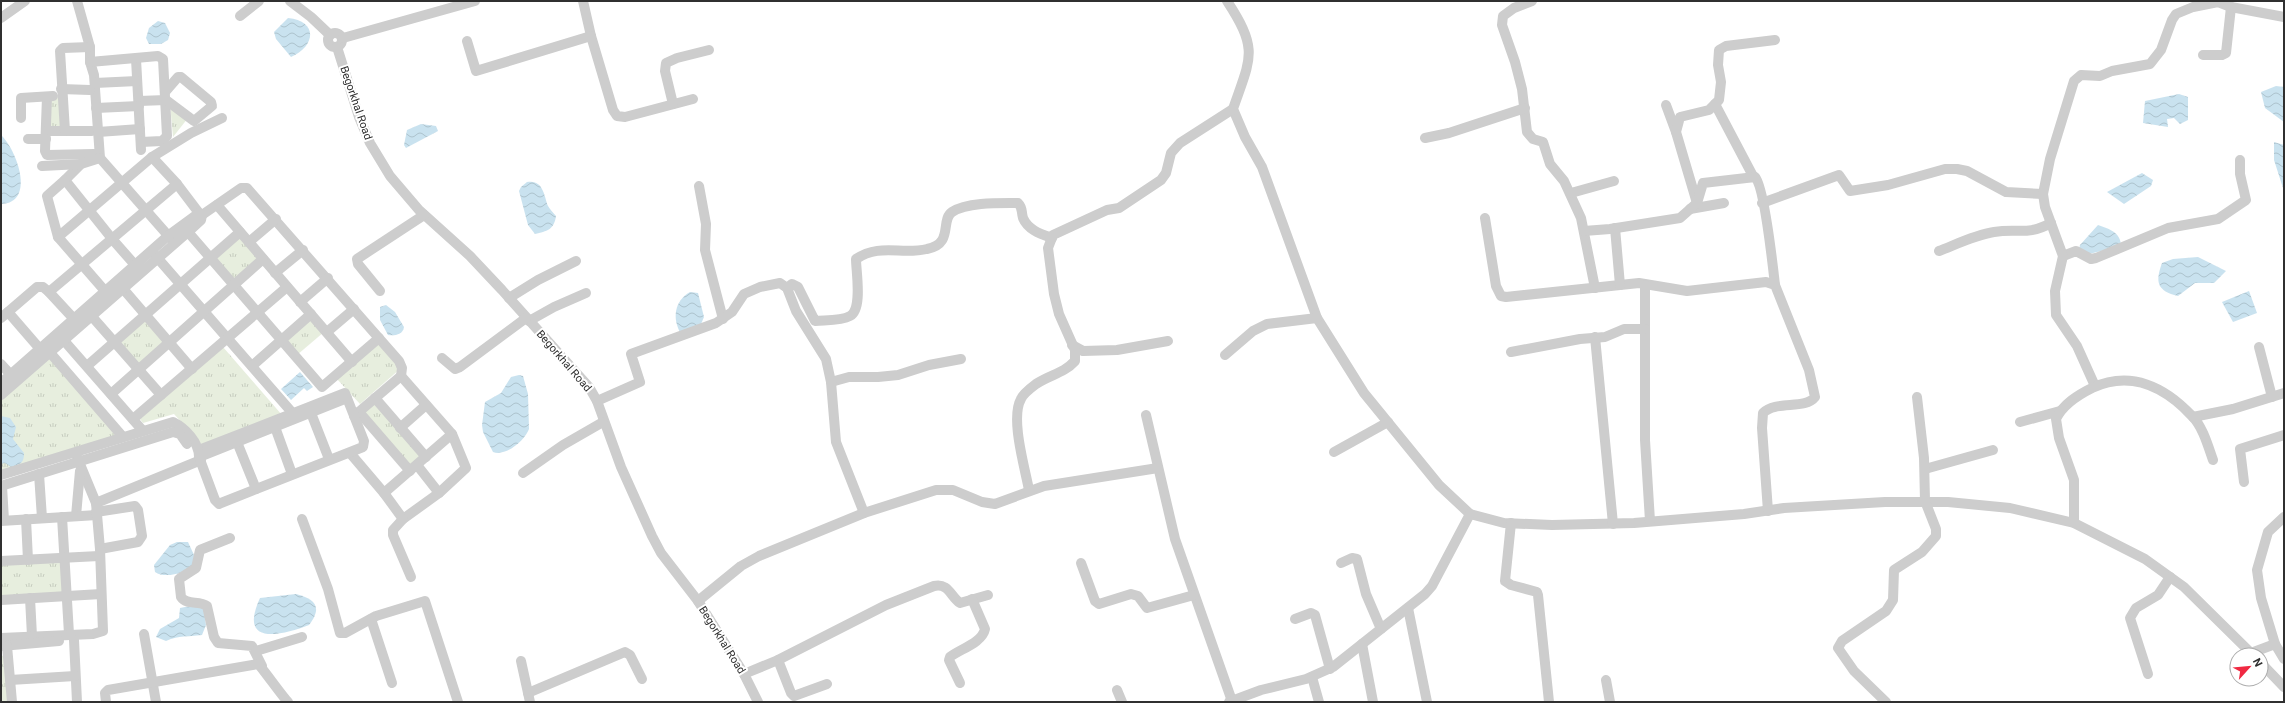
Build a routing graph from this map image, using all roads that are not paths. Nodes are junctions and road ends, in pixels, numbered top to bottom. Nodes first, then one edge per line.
1 (25, 1) edge
2 (77, 1) edge
3 (259, 1) edge
4 (290, 1) edge
5 (475, 1) edge
6 (583, 1) edge
7 (1227, 1) edge
8 (1532, 1) edge
9 (2218, 1) edge
10 (2231, 7) junction
11 (240, 16) dead end
12 (2284, 17) edge
13 (1, 18) edge
14 (330, 35) junction
15 (591, 36) junction
16 (342, 38) junction
17 (1775, 40) dead end
18 (467, 41) dead end
19 (90, 47) junction
20 (337, 47) junction
21 (709, 50) dead end
22 (2202, 55) dead end
23 (136, 59) junction
24 (90, 65) junction
25 (138, 81) junction
26 (92, 87) junction
27 (61, 93) junction
28 (166, 96) junction
29 (47, 97) junction
30 (694, 99) dead end
31 (139, 103) junction
32 (673, 104) junction
33 (1715, 104) junction
34 (1666, 105) dead end
35 (96, 108) junction
36 (1525, 108) junction
37 (1233, 109) junction
38 (21, 118) dead end
39 (222, 118) dead end
40 (140, 129) junction
41 (65, 131) junction
42 (95, 131) junction
43 (1676, 132) junction
44 (46, 135) junction
45 (1425, 138) dead end
46 (28, 139) dead end
47 (96, 157) junction
48 (152, 157) junction
49 (2240, 160) dead end
50 (81, 164) junction
51 (42, 166) dead end
52 (1753, 176) junction
53 (65, 180) junction
54 (1614, 181) dead end
55 (119, 184) junction
56 (177, 184) junction
57 (699, 186) dead end
58 (1571, 193) junction
59 (2043, 194) junction
60 (1724, 203) dead end
61 (1762, 203) junction
62 (217, 205) junction
63 (1693, 206) junction
64 (89, 210) junction
65 (144, 211) junction
66 (201, 214) junction
67 (424, 215) junction
68 (1486, 218) dead end
69 (276, 219) junction
70 (2051, 222) junction
71 (1615, 228) junction
72 (1584, 231) junction
73 (188, 232) junction
74 (240, 232) junction
75 (58, 237) junction
76 (1052, 238) junction
77 (113, 240) junction
78 (170, 242) junction
79 (249, 242) junction
80 (303, 250) junction
81 (1939, 251) dead end
82 (2063, 256) junction
83 (152, 257) junction
84 (210, 258) junction
85 (263, 259) junction
86 (576, 261) dead end
87 (82, 265) junction
88 (135, 265) junction
89 (275, 273) junction
90 (328, 278) junction
91 (1645, 284) junction
92 (119, 285) junction
93 (234, 285) junction
94 (1620, 285) junction
95 (1775, 285) junction
96 (178, 286) junction
97 (287, 287) junction
98 (787, 288) junction
99 (1595, 288) junction
100 (106, 291) junction
101 (380, 291) dead end
102 (49, 292) junction
103 (586, 294) dead end
104 (510, 298) junction
105 (300, 302) junction
106 (354, 309) junction
107 (89, 312) junction
108 (201, 313) junction
109 (258, 313) junction
110 (311, 314) junction
111 (5, 315) edge
112 (145, 315) junction
113 (1317, 318) junction
114 (74, 319) junction
115 (528, 319) junction
116 (723, 319) junction
117 (1645, 329) junction
118 (327, 332) junction
119 (61, 337) junction
120 (1595, 337) junction
121 (379, 338) junction
122 (281, 340) junction
123 (225, 341) junction
124 (1168, 341) dead end
125 (114, 342) junction
126 (169, 342) junction
127 (1072, 345) junction
128 (2259, 347) dead end
129 (44, 349) junction
130 (1511, 352) dead end
131 (1225, 355) dead end
132 (442, 358) dead end
133 (961, 359) dead end
134 (352, 362) junction
135 (1, 364) edge
136 (86, 366) junction
137 (252, 366) junction
138 (138, 369) junction
139 (192, 369) junction
140 (11, 375) junction
141 (401, 376) junction
142 (332, 378) junction
143 (831, 382) junction
144 (1, 384) edge
145 (2095, 386) junction
146 (2284, 393) edge
147 (111, 394) junction
148 (1, 395) edge
149 (161, 395) junction
150 (346, 396) junction
151 (2272, 397) junction
152 (375, 398) junction
153 (1917, 398) dead end
154 (598, 401) junction
155 (426, 405) junction
156 (2060, 411) junction
157 (311, 413) junction
158 (356, 414) junction
159 (1146, 415) dead end
160 (292, 417) junction
161 (2193, 417) junction
162 (133, 419) junction
163 (603, 422) junction
164 (1388, 422) junction
165 (2020, 422) dead end
166 (275, 427) junction
167 (400, 428) junction
168 (143, 431) junction
169 (452, 434) junction
170 (2284, 435) edge
171 (123, 437) junction
172 (237, 442) junction
173 (1993, 450) dead end
174 (75, 452) junction
175 (1334, 452) dead end
176 (350, 453) junction
177 (200, 456) junction
178 (426, 457) junction
179 (329, 459) junction
180 (2213, 460) dead end
181 (79, 465) junction
182 (413, 468) junction
183 (1158, 468) junction
184 (1925, 469) junction
185 (523, 473) dead end
186 (39, 474) junction
187 (292, 474) junction
188 (1, 475) edge
189 (2244, 482) dead end
190 (2, 486) edge
191 (256, 489) junction
192 (1029, 490) junction
193 (439, 493) junction
194 (384, 494) junction
195 (1925, 501) junction
196 (96, 510) junction
197 (1768, 511) junction
198 (864, 513) junction
199 (1470, 514) junction
200 (76, 516) junction
201 (62, 517) junction
202 (2284, 517) edge
203 (42, 518) junction
204 (26, 519) junction
205 (302, 519) dead end
206 (403, 519) junction
207 (3, 521) edge
208 (1650, 522) junction
209 (1511, 523) junction
210 (2074, 523) junction
211 (1613, 524) junction
212 (230, 538) dead end
213 (100, 552) junction
214 (64, 558) junction
215 (28, 560) junction
216 (1, 561) edge
217 (1081, 563) dead end
218 (1341, 563) dead end
219 (411, 577) dead end
220 (2170, 577) junction
221 (101, 594) junction
222 (988, 595) dead end
223 (1194, 595) junction
224 (66, 596) junction
225 (30, 598) junction
226 (972, 599) junction
227 (1, 600) edge
228 (698, 601) junction
229 (1408, 608) junction
230 (371, 619) junction
231 (1295, 619) dead end
232 (1380, 629) junction
233 (144, 634) dead end
234 (32, 636) junction
235 (72, 637) junction
236 (302, 637) dead end
237 (3, 643) edge
238 (1362, 644) junction
239 (2275, 644) junction
240 (2245, 647) edge
241 (2268, 647) edge
242 (256, 651) junction
243 (2284, 659) edge
244 (778, 660) junction
245 (521, 661) dead end
246 (262, 666) junction
247 (1330, 669) junction
248 (2269, 671) edge
249 (744, 674) junction
250 (2148, 674) dead end
251 (75, 676) junction
252 (1312, 677) junction
253 (642, 679) dead end
254 (10, 680) junction
255 (1606, 680) dead end
256 (152, 682) junction
257 (392, 683) dead end
258 (960, 683) dead end
259 (827, 684) dead end
260 (2284, 687) edge
261 (1117, 690) dead end
262 (529, 698) edge
263 (1230, 701) edge
264 (12, 702) edge
265 (77, 702) edge
266 (106, 702) edge
267 (156, 702) edge
268 (288, 702) edge
269 (458, 702) edge
270 (758, 702) edge
271 (1122, 702) edge
272 (1318, 702) edge
273 (1373, 702) edge
274 (1427, 702) edge
275 (1549, 702) edge
276 (1610, 702) edge
277 (1886, 702) edge

1 - 13 street
2 - 19 street
3 - 11 street
4 - 14 street
5 - 16 street
6 - 15 street
7 - 37 street
8 - 36 street
9 - 10 street
9 - 59 street
10 - 12 street
10 - 22 street
14 - 16 street
14 - 20 street
15 - 18 street
15 - 32 street
16 - 20 street
17 - 33 street
19 - 24 street
19 - 27 street
20 - 67 street, Begorkhal Road
21 - 32 street
23 - 24 street
23 - 25 street
23 - 28 street
24 - 26 street
25 - 26 street
25 - 31 street
26 - 27 street
26 - 35 street
26 - 42 street
27 - 29 street
27 - 41 street
28 - 31 street
28 - 40 street
29 - 38 street
29 - 44 street
30 - 32 street
31 - 35 street
31 - 40 street
33 - 43 street
33 - 52 street
34 - 43 street
35 - 42 street
36 - 45 street
36 - 58 street
37 - 76 street
37 - 113 street
39 - 48 street
40 - 42 street
41 - 42 street
41 - 44 street
42 - 47 street
43 - 63 street
44 - 46 street
44 - 47 street
47 - 50 street
47 - 55 street
48 - 55 street
48 - 56 street
49 - 82 street
50 - 51 street
50 - 53 street
52 - 61 street
52 - 63 street
53 - 64 street
53 - 75 street
54 - 58 street
55 - 64 street
55 - 65 street
56 - 65 street
56 - 66 street
57 - 116 street
58 - 72 street
59 - 61 street
59 - 70 street
60 - 63 street
61 - 95 street
62 - 66 street
62 - 69 street
62 - 74 street
63 - 71 street
64 - 75 street
64 - 77 street
65 - 77 street
65 - 78 street
66 - 73 street
66 - 78 street
67 - 101 street
67 - 104 street, Begorkhal Road
68 - 99 street
69 - 79 street
69 - 80 street
70 - 81 street
70 - 82 street
71 - 72 street
71 - 94 street
72 - 99 street
73 - 78 street
73 - 84 street
74 - 79 street
74 - 84 street
75 - 87 street
76 - 98 street
76 - 127 street
77 - 87 street
77 - 88 street
78 - 83 street
79 - 85 street
80 - 89 street
80 - 90 street
82 - 145 street
83 - 88 street
83 - 92 street
83 - 96 street
84 - 93 street
84 - 96 street
85 - 89 street
85 - 93 street
86 - 104 street
87 - 100 street
87 - 102 street
88 - 92 street
89 - 97 street
90 - 105 street
90 - 106 street
91 - 94 street
91 - 95 street
91 - 117 street
92 - 100 street
92 - 107 street
92 - 112 street
93 - 108 street
93 - 109 street
94 - 99 street
95 - 197 street
96 - 108 street
96 - 112 street
97 - 105 street
97 - 109 street
98 - 116 street
98 - 143 street
100 - 107 street
102 - 111 street
102 - 114 street
103 - 115 street
104 - 115 street, Begorkhal Road
105 - 110 street
106 - 118 street
106 - 121 street
107 - 114 street
107 - 119 street
107 - 125 street
108 - 123 street
108 - 126 street
109 - 122 street
109 - 123 street
110 - 118 street
110 - 122 street
111 - 129 street
112 - 125 street
112 - 126 street
113 - 131 street
113 - 164 street
114 - 119 street
115 - 132 street
115 - 154 street, Begorkhal Road
116 - 154 street
117 - 120 street
117 - 208 street
118 - 134 street
119 - 129 street
119 - 136 street
120 - 130 street
120 - 211 street
121 - 134 street
121 - 141 street
122 - 137 street
122 - 142 street
123 - 137 street
123 - 139 street
123 - 160 street
124 - 127 street
125 - 136 street
125 - 138 street
126 - 138 street
126 - 139 street
127 - 192 street
128 - 151 street
129 - 140 street
129 - 148 street
129 - 171 street
133 - 143 street
134 - 142 street
135 - 140 street
136 - 147 street
137 - 160 street
138 - 147 street
138 - 149 street
139 - 149 street
140 - 144 street
141 - 152 street
141 - 155 street
142 - 150 street
143 - 198 street
145 - 156 street
145 - 161 street
146 - 151 street
147 - 162 street
149 - 162 street
150 - 157 street
150 - 158 street
150 - 160 street
151 - 161 street
152 - 158 street
152 - 167 street
153 - 184 street
154 - 163 street, Begorkhal Road
155 - 167 street
155 - 169 street
156 - 165 street
156 - 210 street
157 - 160 street
157 - 179 street
158 - 176 street
158 - 182 street
159 - 183 street
160 - 166 street
160 - 177 street
161 - 180 street
162 - 168 street
163 - 185 street
163 - 228 street, Begorkhal Road
164 - 175 street
164 - 199 street
166 - 172 street
166 - 187 street
167 - 178 street
168 - 171 street
168 - 177 street
169 - 178 street
169 - 193 street
170 - 189 street
171 - 174 street
172 - 177 street
172 - 191 street
173 - 184 street
174 - 181 street
174 - 188 street
176 - 179 street
176 - 194 street
177 - 181 street
177 - 191 street
177 - 196 street
178 - 182 street
179 - 187 street
181 - 186 street
181 - 196 street
181 - 200 street
182 - 193 street
182 - 194 street
183 - 192 street
183 - 223 street
184 - 195 street
186 - 190 street
186 - 203 street
187 - 191 street
190 - 207 street
192 - 198 street
193 - 206 street
194 - 206 street
195 - 197 street
195 - 210 street
195 - 277 street
196 - 200 street
196 - 213 street
196 - 213 street
197 - 208 street
198 - 228 street
199 - 209 street
199 - 229 street
200 - 201 street
201 - 203 street
201 - 214 street
202 - 239 street
203 - 204 street
204 - 207 street
204 - 215 street
205 - 230 street
206 - 219 street
208 - 211 street
209 - 211 street
209 - 275 street
210 - 220 street
212 - 242 street
213 - 214 street
213 - 221 street
214 - 215 street
214 - 224 street
215 - 216 street
217 - 223 street
218 - 232 street
220 - 240 street
220 - 250 street
221 - 224 street
221 - 235 street
222 - 226 street
223 - 263 street
224 - 225 street
224 - 235 street
225 - 227 street
225 - 234 street
226 - 244 street
226 - 258 street
228 - 249 street, Begorkhal Road
229 - 232 street
229 - 274 street
230 - 257 street
230 - 269 street
231 - 247 street
232 - 238 street
233 - 256 street
234 - 235 street
234 - 237 street
235 - 237 street
235 - 251 street
236 - 242 street
237 - 254 street
238 - 247 street
238 - 273 street
239 - 241 street
239 - 243 street
242 - 246 street
244 - 249 street
244 - 259 street
245 - 262 street
246 - 256 street
246 - 268 street
247 - 252 street
248 - 260 street
249 - 270 street, Begorkhal Road
251 - 254 street
251 - 265 street
252 - 263 street
252 - 272 street
253 - 262 street
254 - 264 street
255 - 276 street
256 - 266 street
256 - 267 street
261 - 271 street

